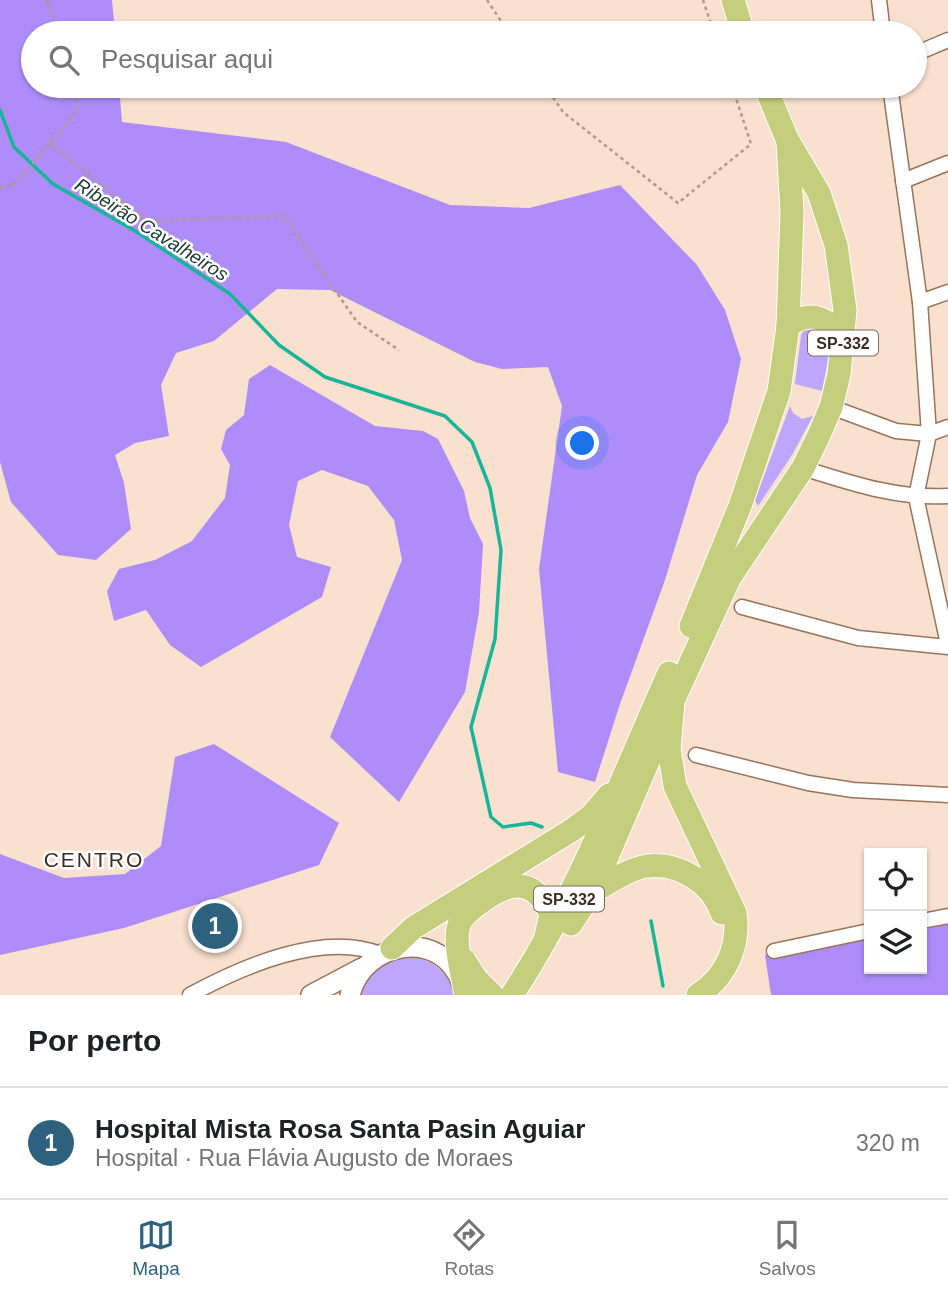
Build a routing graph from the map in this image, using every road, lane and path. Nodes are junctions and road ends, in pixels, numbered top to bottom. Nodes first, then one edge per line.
1 (47, 0) edge
2 (487, 0) edge
3 (703, 0) edge
4 (733, 0) edge
5 (879, 0) edge
6 (53, 21) edge
7 (501, 21) edge
8 (710, 21) edge
9 (739, 21) edge
10 (882, 21) edge
11 (948, 40) edge
12 (927, 49) edge
13 (75, 98) edge
14 (553, 98) edge
15 (736, 98) edge
16 (770, 98) edge
17 (892, 98) edge
18 (787, 139) junction
19 (50, 143) junction
20 (948, 163) edge
21 (903, 181) junction
22 (0, 188) edge
23 (948, 292) edge
24 (920, 302) junction
25 (788, 326) junction
26 (844, 337) junction
27 (399, 350) dead end
28 (831, 407) junction
29 (948, 427) edge
30 (929, 434) junction
31 (803, 468) junction
32 (948, 496) edge
33 (916, 497) junction
34 (742, 607) dead end
35 (948, 645) edge
36 (668, 695) junction
37 (696, 755) dead end
38 (625, 773) junction
39 (948, 795) edge
40 (589, 895) junction
41 (948, 916) edge
42 (927, 920) edge
43 (864, 932) edge
44 (386, 951) junction
45 (774, 951) dead end
46 (731, 953) junction
47 (538, 955) junction
48 (362, 968) junction
49 (467, 978) edge
50 (190, 995) edge
51 (311, 995) edge
52 (350, 995) edge
53 (512, 995) edge
54 (525, 995) edge
55 (698, 995) edge

1 - 6 path
2 - 7 path
3 - 8 path
4 - 9 main road
5 - 10 street
11 - 12 street
13 - 19 path
14 - 15 path
16 - 18 main road, SP-332
17 - 21 street
18 - 25 main road, SP-332
18 - 26 main road, SP-332
19 - 22 path
19 - 27 path
20 - 21 street
21 - 24 street
23 - 24 street
24 - 30 street
25 - 26 main road, SP-332
25 - 36 main road, SP-332
26 - 28 main road, SP-332
28 - 30 street
28 - 31 main road, SP-332
29 - 30 street
30 - 33 street
31 - 33 street
31 - 36 main road, SP-332
32 - 33 street
33 - 35 street
34 - 35 street
36 - 38 main road, SP-332
36 - 40 main road, SP-332
36 - 46 main road
37 - 39 street
38 - 44 main road
38 - 47 main road, SP-332
40 - 46 main road
40 - 54 main road, SP-332
41 - 42 street
43 - 45 street
44 - 48 street
44 - 49 street
44 - 50 street
46 - 55 main road
47 - 49 main road
47 - 53 main road, SP-332
48 - 51 street
48 - 52 street

